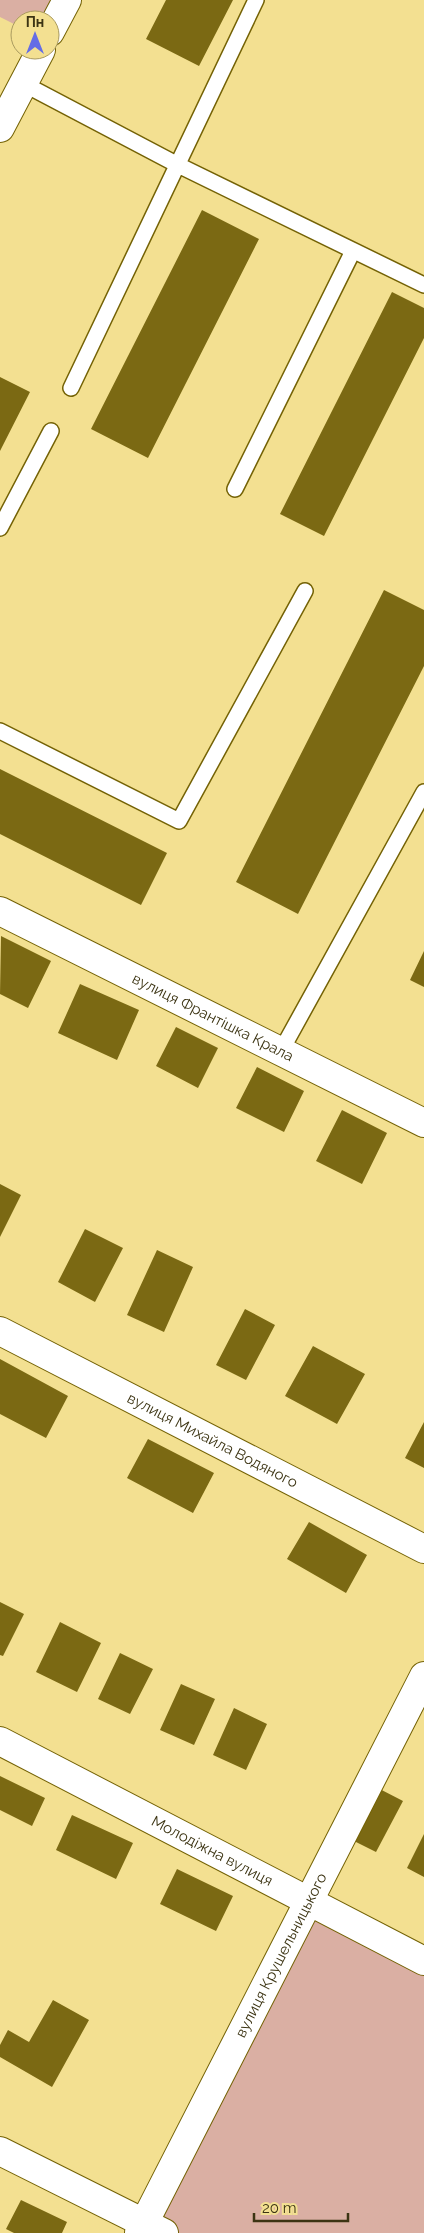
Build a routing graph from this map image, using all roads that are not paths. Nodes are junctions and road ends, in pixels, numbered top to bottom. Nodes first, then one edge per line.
1 (67, 0) edge
2 (256, 0) edge
3 (60, 13) edge
4 (36, 60) edge
5 (24, 84) junction
6 (0, 128) edge
7 (176, 164) junction
8 (354, 251) junction
9 (424, 284) edge
10 (72, 388) dead end
11 (51, 431) dead end
12 (235, 489) dead end
13 (0, 528) edge
14 (305, 591) dead end
15 (0, 731) edge
16 (424, 792) edge
17 (0, 910) edge
18 (280, 1051) junction
19 (424, 1123) edge
20 (0, 1331) edge
21 (424, 1549) edge
22 (424, 1676) edge
23 (0, 1741) edge
24 (309, 1901) junction
25 (424, 1960) edge
26 (0, 2151) edge
27 (149, 2230) edge

1 - 3 street
2 - 7 lane
4 - 5 street
5 - 6 street
5 - 7 lane
7 - 8 lane
7 - 10 lane
8 - 9 lane
8 - 12 lane
11 - 13 lane
14 - 15 lane
16 - 18 lane
17 - 18 street, вулиця Франтішка Крала
18 - 19 street, вулиця Франтішка Крала
20 - 21 street, вулиця Михайла Водяного
22 - 24 street, вулиця Крушельницького
23 - 24 street, Молодіжна вулиця
24 - 25 street, Молодіжна вулиця
24 - 27 street, вулиця Крушельницького
26 - 27 street

